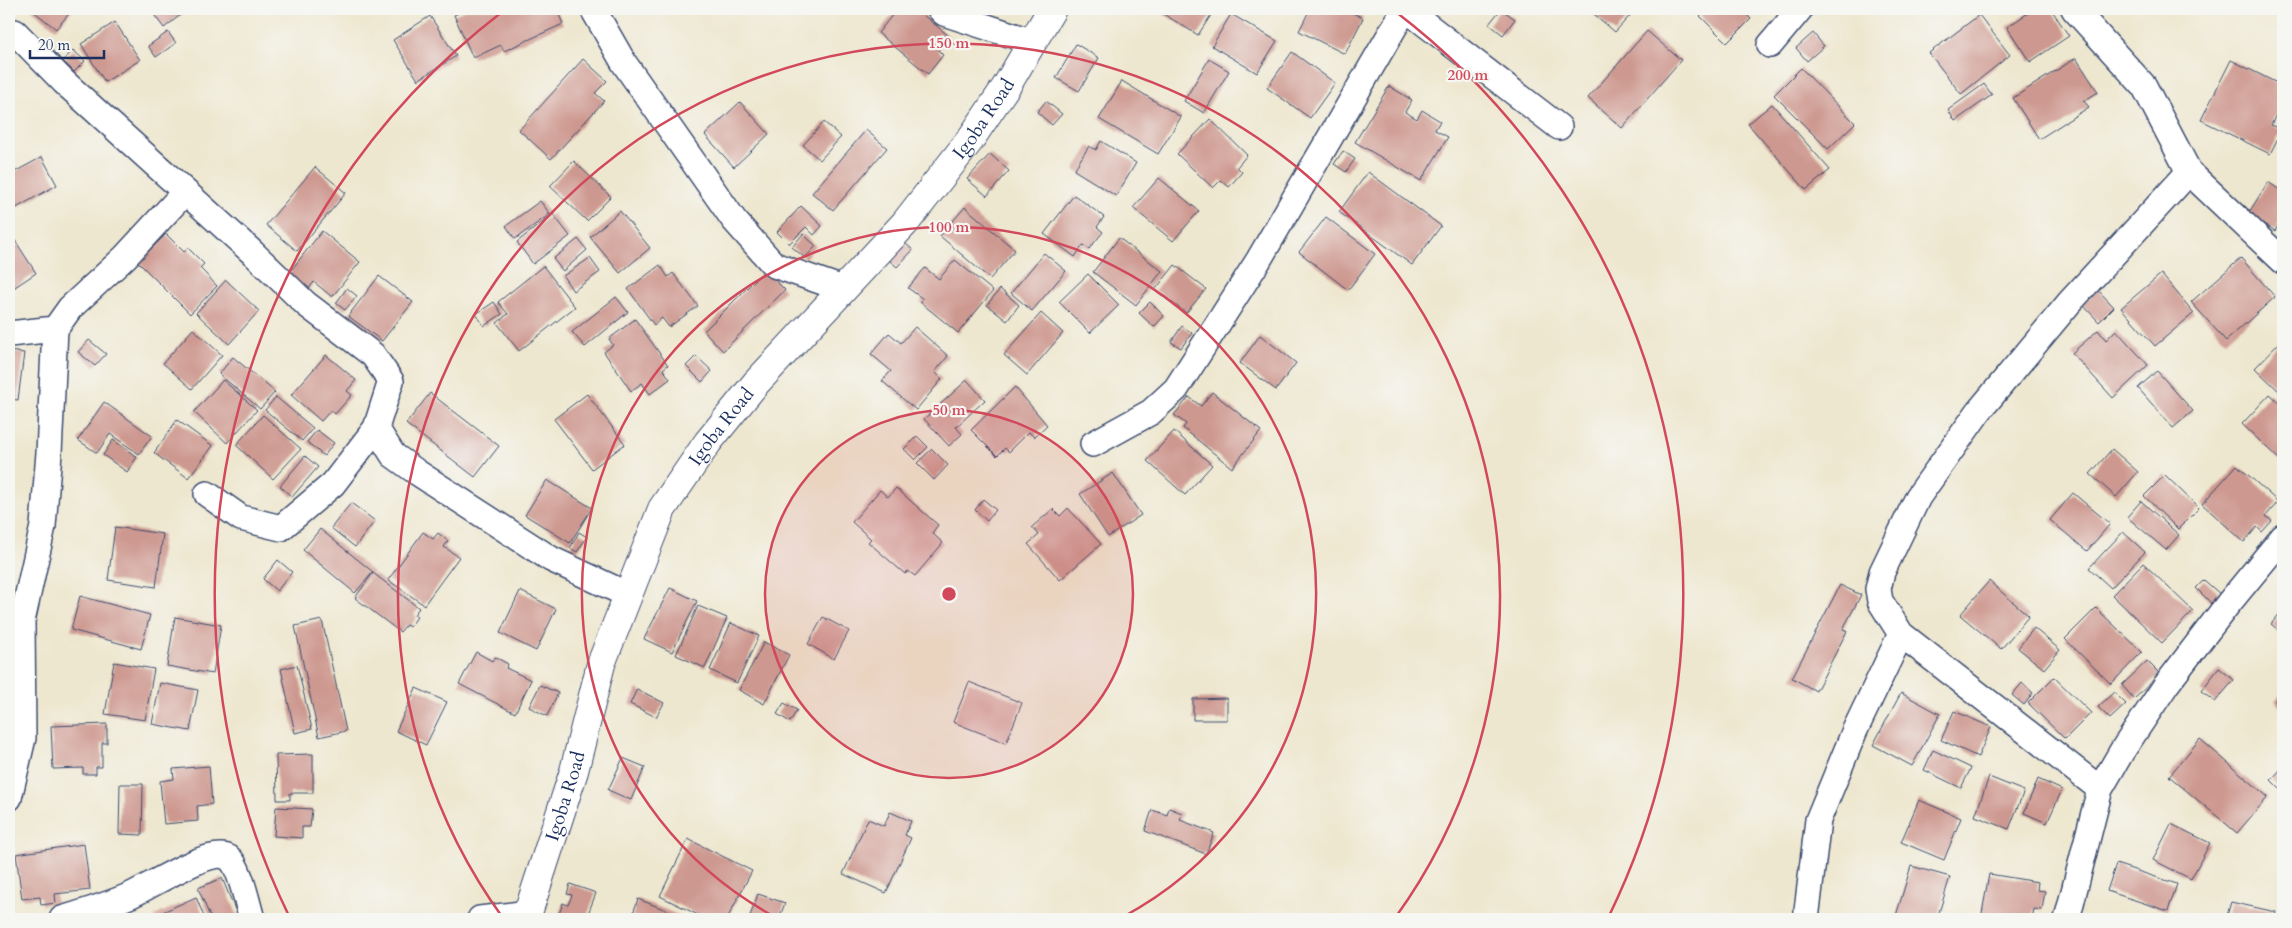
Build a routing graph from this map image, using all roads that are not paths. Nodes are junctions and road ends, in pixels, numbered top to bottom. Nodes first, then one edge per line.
1 (593, 9) edge
2 (940, 9) edge
3 (1052, 9) edge
4 (1406, 9) edge
5 (1800, 9) edge
6 (2074, 9) edge
7 (9, 31) edge
8 (1033, 42) junction
9 (1770, 45) dead end
10 (1559, 127) dead end
11 (2189, 172) junction
12 (184, 193) junction
13 (2283, 261) edge
14 (843, 289) junction
15 (55, 329) junction
16 (9, 334) edge
17 (376, 428) junction
18 (1093, 444) dead end
19 (207, 494) dead end
20 (2283, 537) edge
21 (628, 595) junction
22 (1900, 634) junction
23 (2100, 789) junction
24 (9, 798) edge
25 (527, 916) edge
26 (62, 919) edge
27 (252, 919) edge
28 (480, 919) edge
29 (1806, 919) edge
30 (2067, 919) edge

1 - 14 street
2 - 8 street
3 - 8 street, Igoba Road
4 - 10 street
4 - 18 street
5 - 9 street
6 - 11 street
7 - 12 street
8 - 14 street, Igoba Road
11 - 13 street
11 - 22 street
12 - 15 street
12 - 17 street
14 - 21 street, Igoba Road
15 - 16 street
15 - 24 street
17 - 19 street
17 - 21 street
20 - 23 street
21 - 25 street, Igoba Road
22 - 23 street
22 - 29 street
23 - 30 street
25 - 28 street
26 - 27 street

